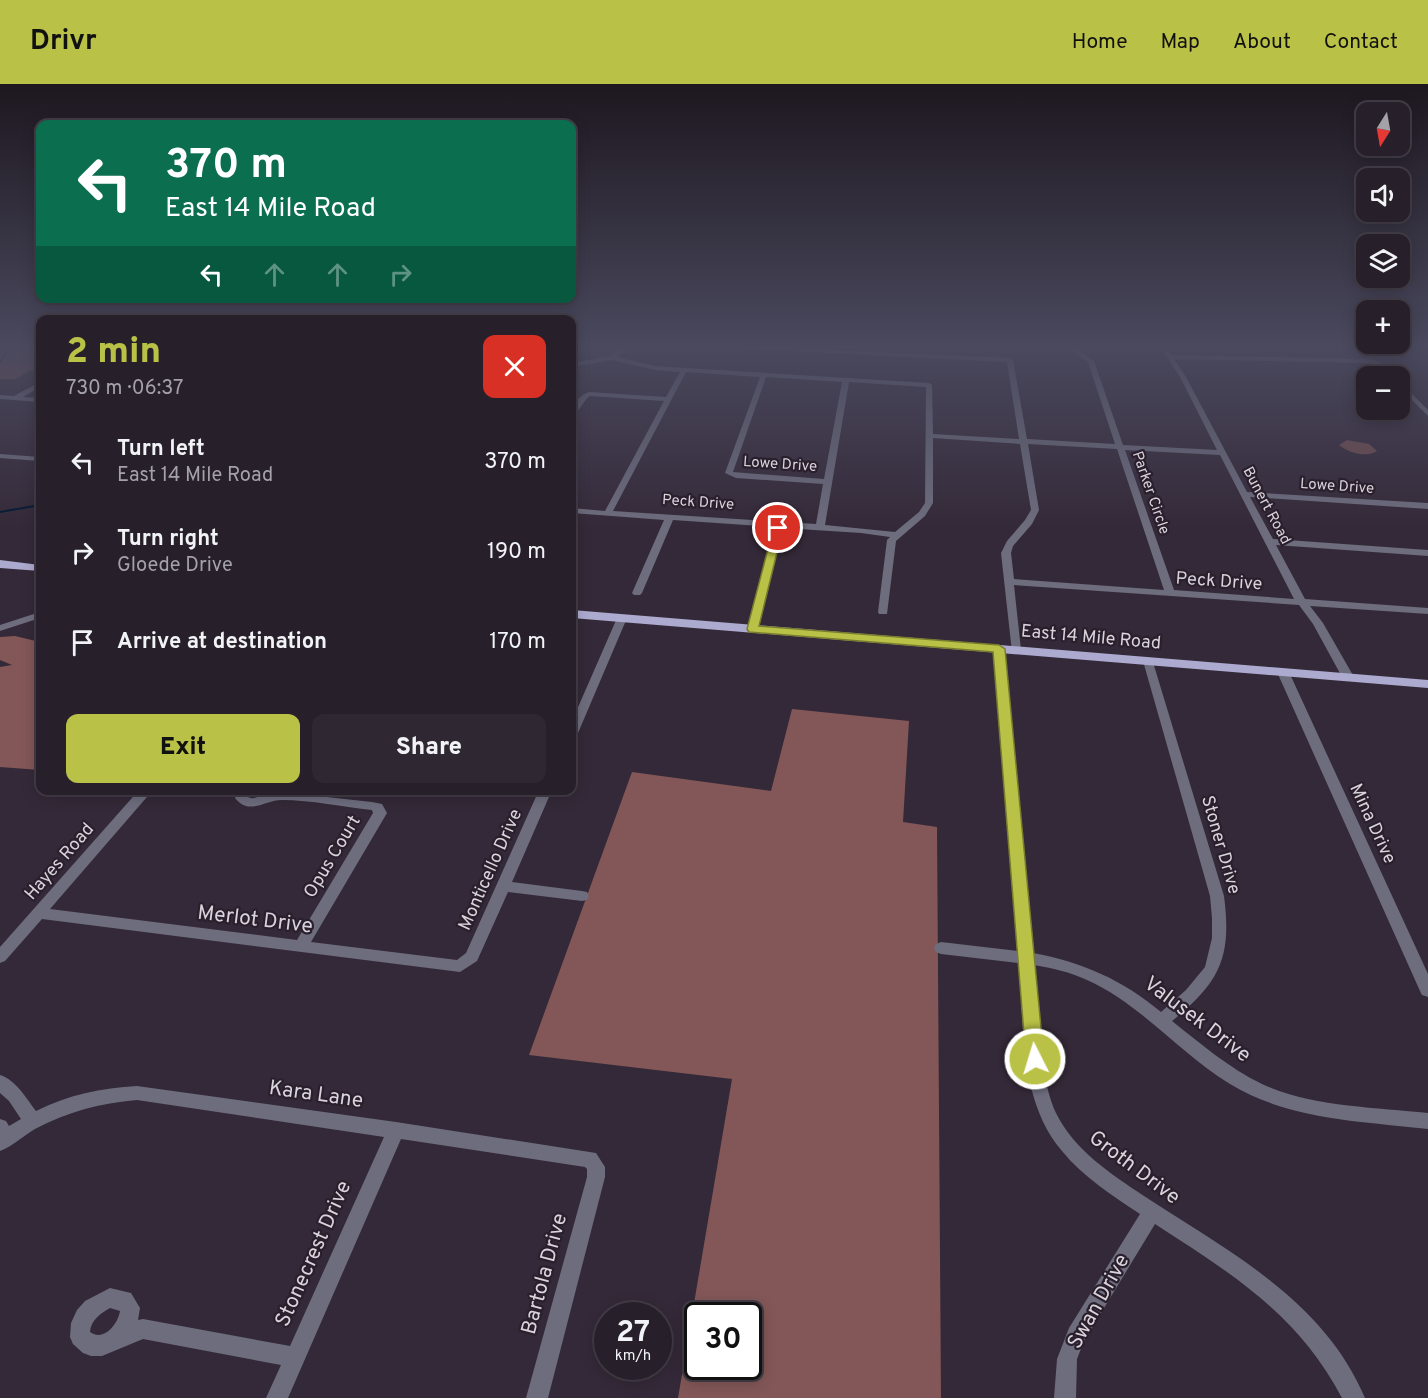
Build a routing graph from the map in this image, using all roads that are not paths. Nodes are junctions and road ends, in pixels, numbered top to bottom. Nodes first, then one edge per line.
1 (664, 406) edge
2 (753, 406) edge
3 (841, 406) edge
4 (929, 406) edge
5 (1018, 406) edge
6 (1106, 406) edge
7 (1198, 406) edge
8 (930, 436) junction
9 (1024, 441) junction
10 (1120, 447) junction
11 (1223, 453) junction
12 (0, 456) edge
13 (36, 459) edge
14 (828, 482) junction
15 (1244, 494) junction
16 (1428, 506) edge
17 (576, 511) edge
18 (609, 512) junction
19 (670, 516) junction
20 (779, 524) junction
21 (820, 527) junction
22 (895, 535) junction
23 (1269, 542) junction
24 (1428, 553) edge
25 (0, 564) edge
26 (36, 568) edge
27 (1009, 582) junction
28 (637, 593) dead end
29 (1170, 594) junction
30 (1302, 603) junction
31 (1428, 611) edge
32 (883, 612) dead end
33 (576, 614) edge
34 (36, 616) edge
35 (622, 618) junction
36 (0, 628) edge
37 (753, 629) junction
38 (1007, 650) junction
39 (1148, 661) junction
40 (1283, 672) junction
41 (1348, 677) junction
42 (1428, 684) edge
43 (576, 724) edge
44 (143, 795) edge
45 (242, 795) edge
46 (270, 795) edge
47 (280, 795) edge
48 (544, 795) edge
49 (504, 886) junction
50 (582, 896) dead end
51 (38, 913) junction
52 (300, 947) junction
53 (941, 948) dead end
54 (0, 957) edge
55 (1026, 960) junction
56 (466, 963) joint
57 (1428, 991) edge
58 (1161, 1021) junction
59 (3, 1089) edge
60 (1428, 1121) edge
61 (33, 1122) junction
62 (396, 1130) junction
63 (2, 1136) edge
64 (594, 1163) joint
65 (1152, 1212) junction
66 (130, 1310) junction
67 (143, 1329) junction
68 (114, 1339) junction
69 (295, 1357) junction
70 (277, 1398) edge
71 (537, 1398) edge
72 (1065, 1398) edge
73 (1354, 1398) edge

1 - 18 street
2 - 14 street, Lowe Drive
3 - 14 street
4 - 8 street
5 - 9 street, Groth Drive
6 - 10 street, Parker Circle
7 - 11 street, Bunert Road
8 - 9 street
8 - 22 street
9 - 10 street
9 - 27 street, Groth Drive
10 - 11 street
10 - 29 street, Parker Circle
11 - 15 street, Bunert Road
12 - 13 street
14 - 21 street
15 - 16 street, Lowe Drive
15 - 23 street, Bunert Road
17 - 18 street, Peck Drive
18 - 19 street, Peck Drive
19 - 20 street, Peck Drive
19 - 28 street
20 - 21 street, Peck Drive
20 - 37 street
21 - 22 street, Peck Drive
22 - 32 street
23 - 24 street
23 - 30 street, Bunert Road
25 - 26 main road
27 - 29 street, Peck Drive
27 - 38 street, Groth Drive
29 - 30 street, Peck Drive
30 - 31 street, Peck Drive
30 - 41 street, Bunert Road
33 - 35 main road, East 14 Mile Road
34 - 36 street
35 - 37 main road, East 14 Mile Road
35 - 43 street
37 - 38 main road, East 14 Mile Road
38 - 39 main road, East 14 Mile Road
38 - 55 street, Groth Drive
39 - 40 main road, East 14 Mile Road
39 - 58 street, Stoner Drive
40 - 41 main road, East 14 Mile Road
40 - 57 street, Mina Drive
41 - 42 main road, East 14 Mile Road
44 - 51 street, Hayes Road
45 - 46 street, Opus Court
47 - 52 street, Opus Court
48 - 49 street, Monticello Drive
49 - 50 street
49 - 56 street, Monticello Drive
51 - 52 street, Merlot Drive
51 - 54 street, Hayes Road
52 - 56 street, Merlot Drive
53 - 55 street, Valusek Drive
55 - 58 street, Valusek Drive
55 - 65 street, Groth Drive
58 - 60 street, Valusek Drive
59 - 61 street
61 - 62 street, Kara Lane
61 - 63 street, Kara Lane
62 - 64 street, Kara Lane
62 - 69 street, Stonecrest Drive
64 - 71 street, Bartola Drive
65 - 72 street, Swan Drive
65 - 73 street, Groth Drive
66 - 67 street
66 - 68 street
66 - 68 street
67 - 68 street
67 - 69 street
69 - 70 street, Stonecrest Drive

